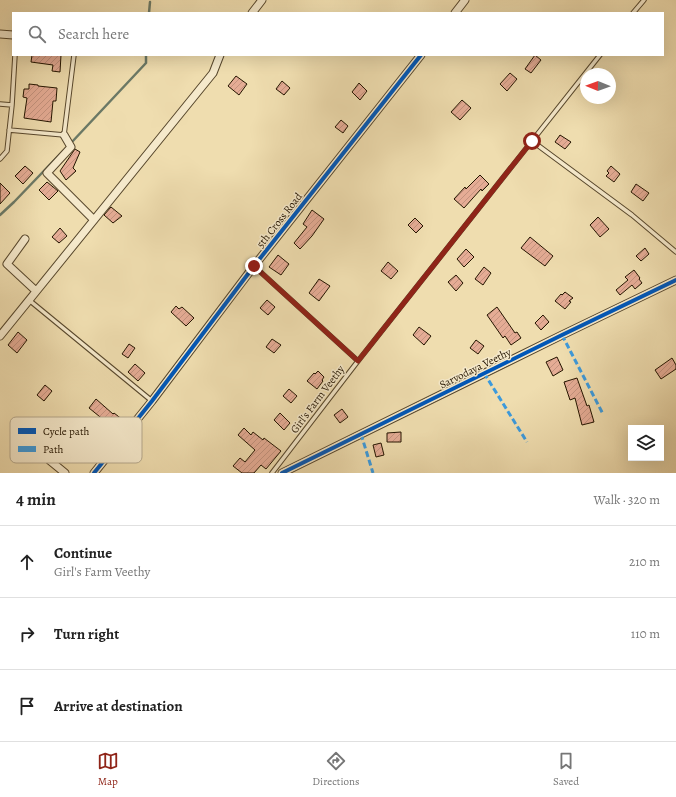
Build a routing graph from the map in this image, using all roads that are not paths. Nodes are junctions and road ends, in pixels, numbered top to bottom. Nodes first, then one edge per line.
1 (262, 0) edge
2 (465, 0) edge
3 (644, 0) edge
4 (253, 12) edge
5 (456, 12) edge
6 (634, 12) edge
7 (0, 34) edge
8 (12, 35) edge
9 (15, 56) edge
10 (74, 56) edge
11 (220, 56) edge
12 (421, 56) edge
13 (599, 56) edge
14 (0, 104) edge
15 (12, 105) junction
16 (9, 130) junction
17 (64, 135) junction
18 (532, 141) junction
19 (0, 159) edge
20 (94, 220) junction
21 (25, 239) dead end
22 (676, 252) edge
23 (254, 266) junction
24 (676, 280) edge
25 (36, 291) junction
26 (29, 299) junction
27 (0, 336) edge
28 (358, 361) junction
29 (152, 401) junction
30 (139, 417) edge
31 (53, 463) edge
32 (102, 463) edge
33 (293, 471) edge
34 (65, 473) edge
35 (94, 473) edge
36 (272, 473) edge
37 (282, 473) edge

1 - 4 street
2 - 5 street
3 - 6 lane
7 - 8 street
9 - 15 lane
10 - 17 lane
11 - 20 street
12 - 23 street, 5th Cross Road
13 - 18 lane, Girl's Farm Veethy
14 - 15 lane
15 - 16 lane
16 - 17 lane
16 - 19 lane
17 - 20 street
18 - 22 lane
18 - 28 lane, Girl's Farm Veethy
20 - 25 street
21 - 25 street
23 - 28 lane
23 - 29 street, 5th Cross Road
24 - 33 street, Sarvodaya Veethy
25 - 26 street
26 - 27 street
26 - 29 lane
28 - 36 lane, Girl's Farm Veethy
29 - 30 street, 5th Cross Road
31 - 34 street
32 - 35 street, 5th Cross Road
33 - 37 street, Sarvodaya Veethy

